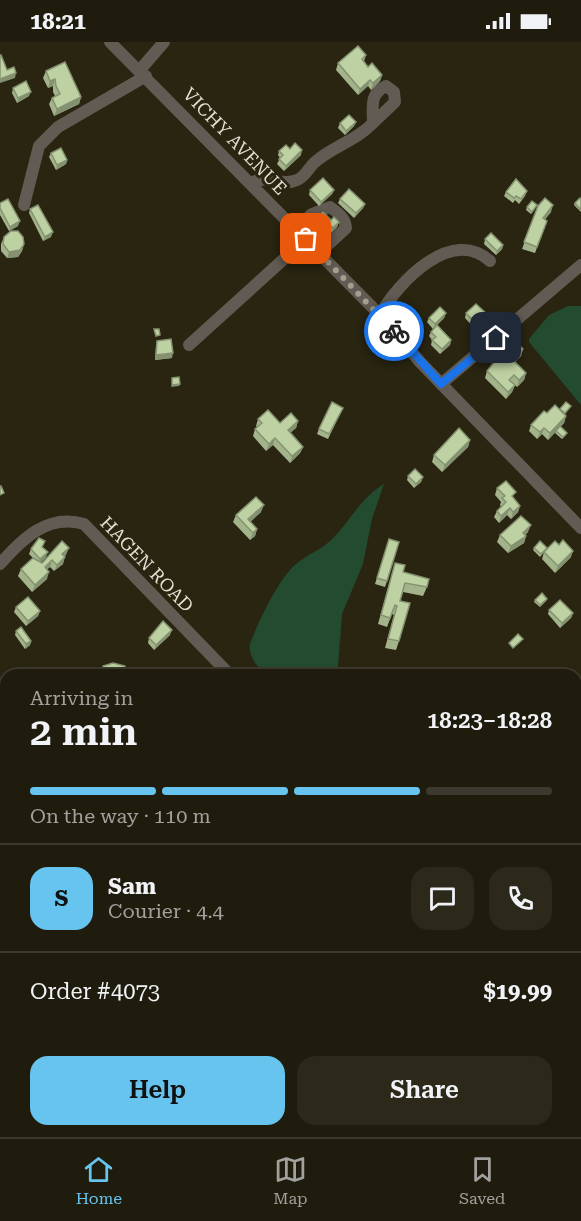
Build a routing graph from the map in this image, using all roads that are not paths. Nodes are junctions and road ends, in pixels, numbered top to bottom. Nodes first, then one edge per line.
1 (110, 42) edge
2 (164, 42) edge
3 (143, 73) junction
4 (373, 123) dead end
5 (251, 183) junction
6 (24, 205) dead end
7 (296, 229) junction
8 (306, 239) junction
9 (319, 253) junction
10 (490, 261) dead end
11 (581, 266) edge
12 (380, 315) junction
13 (189, 345) dead end
14 (441, 384) junction
15 (581, 528) edge
16 (0, 564) edge
17 (224, 669) edge

1 - 3 street, VICHY AVENUE
2 - 3 street
3 - 5 street, VICHY AVENUE
3 - 6 street
4 - 5 street
5 - 7 street, VICHY AVENUE
7 - 8 street, VICHY AVENUE
7 - 9 street
8 - 9 street, VICHY AVENUE
8 - 13 street
9 - 12 street, VICHY AVENUE
10 - 12 street
11 - 14 street
12 - 14 street, VICHY AVENUE
14 - 15 street, VICHY AVENUE
16 - 17 street, HAGEN ROAD

